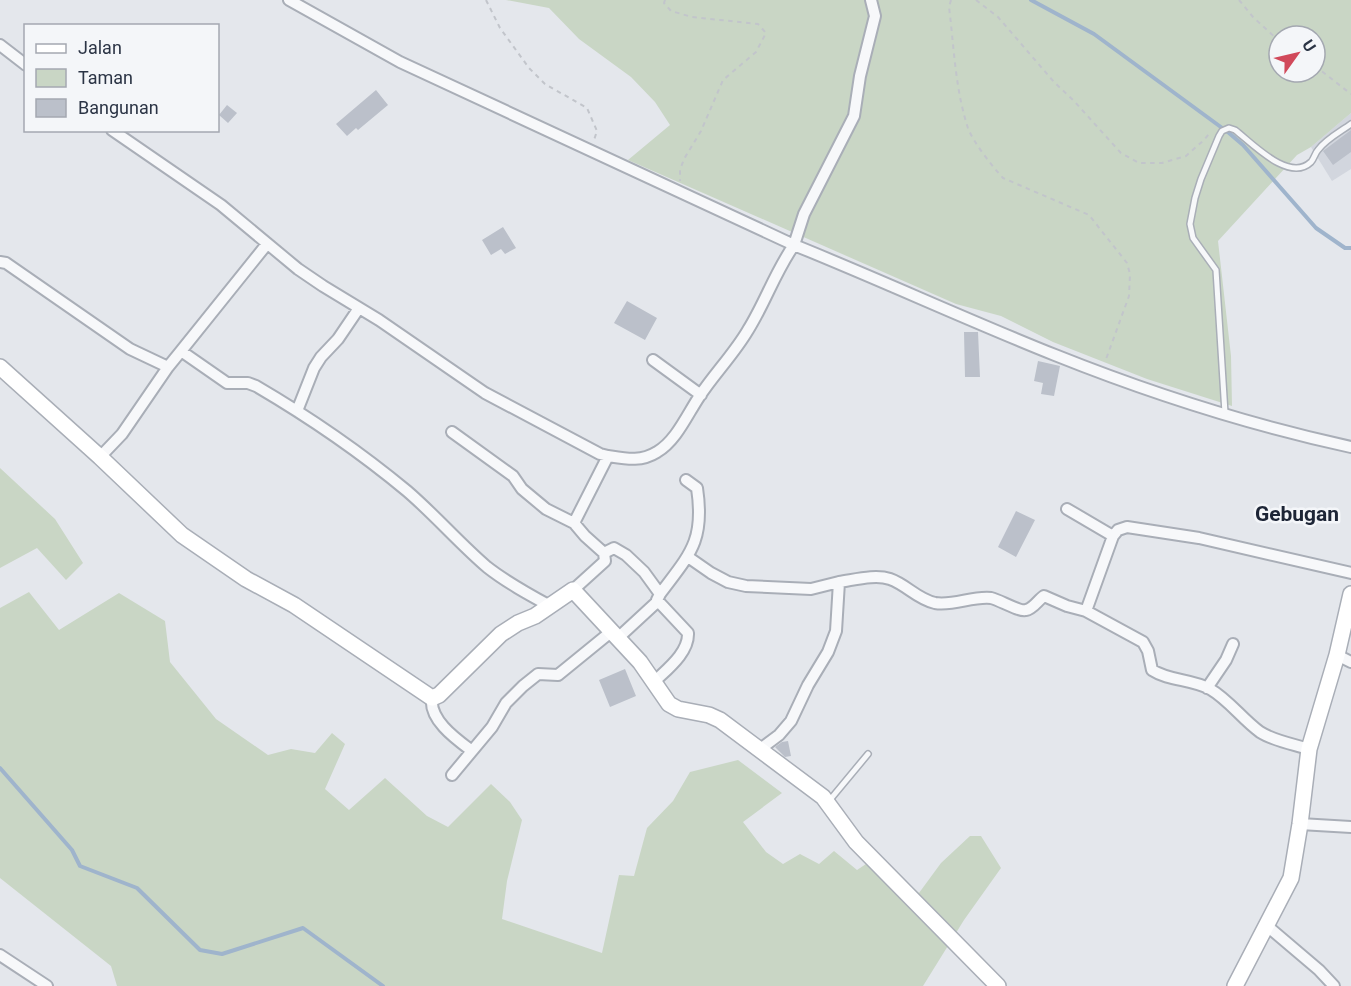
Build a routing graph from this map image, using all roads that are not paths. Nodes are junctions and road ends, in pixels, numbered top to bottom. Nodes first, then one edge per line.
1 (289, 0) edge
2 (871, 0) edge
3 (0, 45) edge
4 (24, 63) edge
5 (1351, 124) edge
6 (115, 132) edge
7 (267, 244) junction
8 (794, 245) junction
9 (0, 262) edge
10 (359, 308) junction
11 (181, 351) junction
12 (653, 360) dead end
13 (0, 367) edge
14 (168, 367) junction
15 (700, 395) junction
16 (297, 411) junction
17 (1225, 413) junction
18 (452, 432) dead end
19 (1351, 447) edge
20 (608, 456) junction
21 (100, 457) junction
22 (686, 480) dead end
23 (1067, 509) dead end
24 (574, 523) junction
25 (1113, 536) junction
26 (604, 553) junction
27 (688, 557) junction
28 (1351, 573) edge
29 (839, 582) junction
30 (573, 590) junction
31 (1351, 594) edge
32 (659, 597) junction
33 (550, 606) junction
34 (1086, 611) junction
35 (616, 634) junction
36 (1233, 644) dead end
37 (1337, 655) junction
38 (1351, 662) edge
39 (654, 682) junction
40 (1207, 688) junction
41 (432, 698) junction
42 (1309, 749) junction
43 (759, 750) junction
44 (472, 751) junction
45 (868, 754) dead end
46 (452, 775) dead end
47 (828, 802) junction
48 (1300, 824) junction
49 (1351, 827) edge
50 (1266, 926) junction
51 (0, 955) edge
52 (47, 986) edge
53 (998, 986) edge
54 (1235, 986) edge
55 (1334, 986) edge

1 - 8 street
2 - 8 street
3 - 4 street
5 - 17 lane
6 - 7 street
7 - 10 street
7 - 11 street
8 - 15 street
8 - 17 street
9 - 14 street
10 - 16 street
10 - 20 street
11 - 14 street
11 - 16 street
12 - 15 street
13 - 21 street
14 - 21 street
15 - 20 street
16 - 33 street
17 - 19 street
18 - 24 street
20 - 24 street
21 - 41 street
22 - 27 street
23 - 25 street
24 - 26 street
25 - 28 street
25 - 34 street
26 - 30 street
26 - 32 street
27 - 29 street
27 - 32 street
29 - 34 street
29 - 43 street
30 - 33 street
30 - 35 street
31 - 37 street
32 - 35 street
32 - 39 street
33 - 41 street
34 - 40 street
35 - 39 street
35 - 44 street
36 - 40 street
37 - 38 street
37 - 42 street
39 - 43 street
40 - 42 street
41 - 44 street
42 - 48 street
43 - 47 street
44 - 46 street
45 - 47 lane
47 - 53 street
48 - 49 street
48 - 50 street
50 - 54 street
50 - 55 street
51 - 52 street

